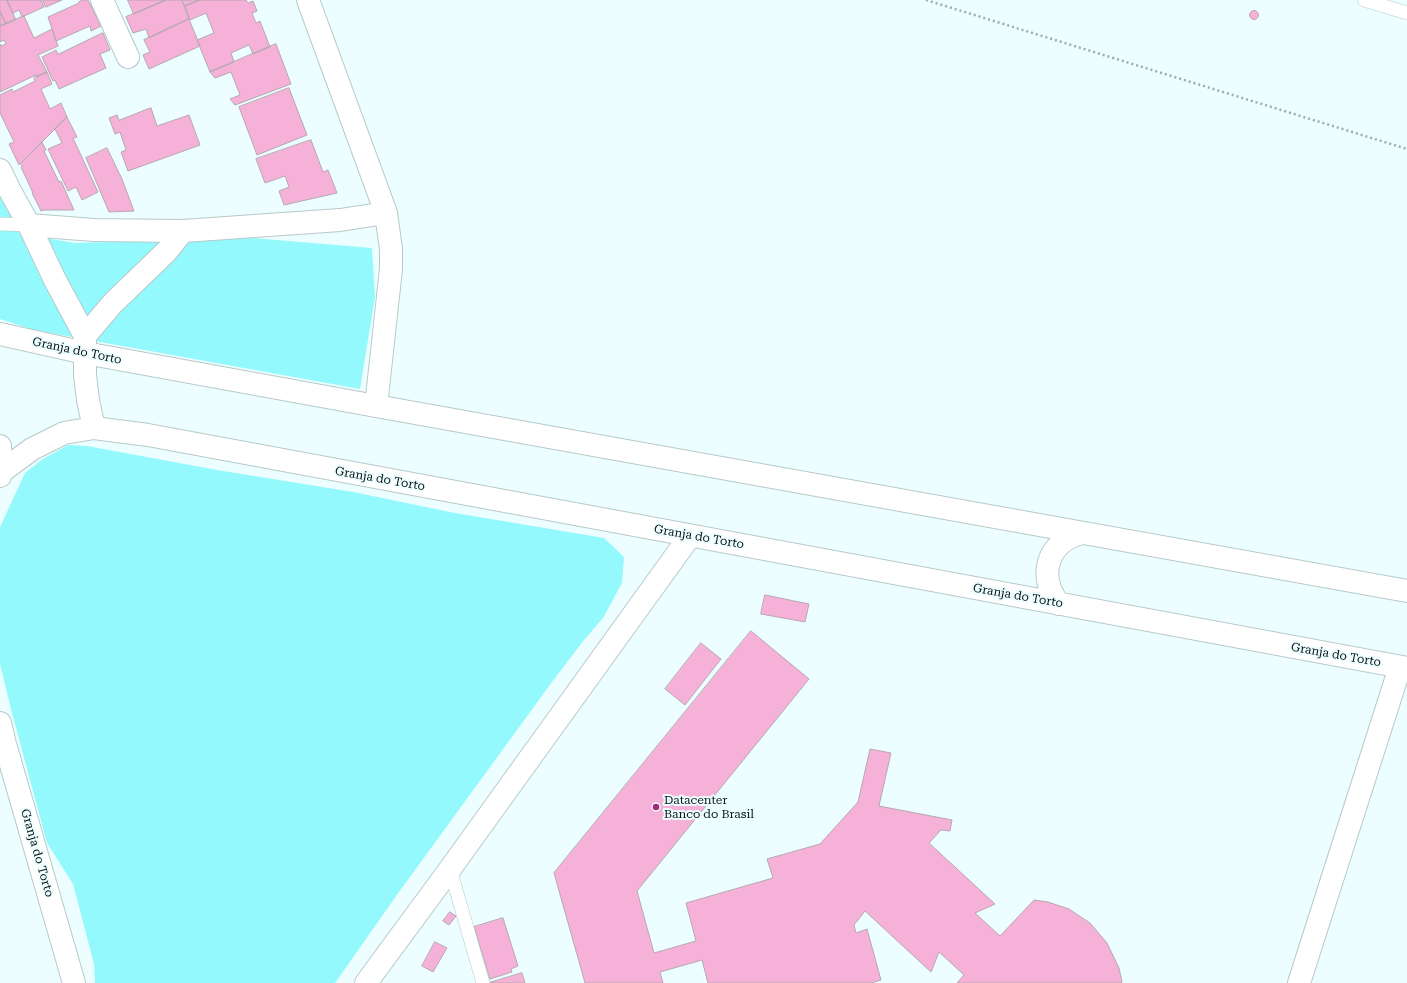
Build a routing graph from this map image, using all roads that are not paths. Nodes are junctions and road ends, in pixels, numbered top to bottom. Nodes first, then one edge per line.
1 (102, 0) edge
2 (308, 0) edge
3 (1364, 0) edge
4 (1407, 13) edge
5 (128, 57) dead end
6 (0, 170) edge
7 (386, 213) junction
8 (0, 224) edge
9 (29, 225) junction
10 (183, 231) junction
11 (0, 334) edge
12 (85, 345) junction
13 (376, 406) junction
14 (94, 428) junction
15 (0, 446) edge
16 (0, 474) edge
17 (1082, 533) junction
18 (690, 536) junction
19 (1407, 591) edge
20 (1059, 604) junction
21 (1404, 667) edge
22 (0, 723) edge
23 (450, 870) junction
24 (74, 983) edge
25 (366, 983) edge
26 (483, 983) edge
27 (1299, 983) edge

1 - 5 street
2 - 7 street
3 - 4 lane
6 - 9 street
7 - 10 street
7 - 13 street
8 - 9 lane
9 - 10 street
9 - 12 street
10 - 12 street
11 - 12 street, Granja do Torto
12 - 13 street, Granja do Torto
12 - 14 street
13 - 17 street, Granja do Torto
14 - 16 street, Granja do Torto
14 - 18 street, Granja do Torto
15 - 16 street
17 - 19 street, Granja do Torto
17 - 20 street
18 - 20 street, Granja do Torto
18 - 23 street
20 - 21 street, Granja do Torto
21 - 27 street
22 - 24 street, Granja do Torto
23 - 25 street
23 - 26 lane

